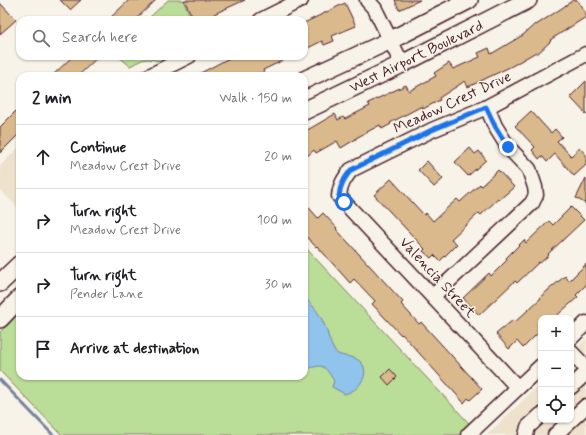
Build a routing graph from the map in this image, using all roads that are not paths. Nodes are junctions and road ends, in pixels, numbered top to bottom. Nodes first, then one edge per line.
1 (301, 0) edge
2 (367, 0) edge
3 (469, 0) edge
4 (517, 3) edge
5 (269, 16) edge
6 (391, 40) junction
7 (586, 54) edge
8 (181, 60) edge
9 (402, 64) junction
10 (157, 72) edge
11 (308, 78) edge
12 (486, 107) junction
13 (308, 109) edge
14 (340, 187) joint
15 (16, 268) edge
16 (0, 283) edge
17 (433, 296) junction
18 (16, 302) edge
19 (0, 319) edge
20 (586, 323) edge
21 (574, 335) edge
22 (574, 355) edge
23 (586, 368) edge
24 (538, 369) edge
25 (586, 373) edge
26 (574, 384) edge
27 (518, 388) junction
28 (586, 406) edge
29 (538, 418) edge
30 (468, 435) edge
31 (526, 435) edge
32 (555, 435) edge

1 - 5 street
2 - 6 street
3 - 6 main road, West Airport Boulevard
4 - 9 main road, West Airport Boulevard
6 - 9 street
6 - 11 main road, West Airport Boulevard
7 - 12 street, Meadow Crest Drive
8 - 10 street
9 - 13 main road, West Airport Boulevard
12 - 14 street, Meadow Crest Drive
12 - 17 street
14 - 17 street, Valencia Street
15 - 16 main road
17 - 27 street, Valencia Street
18 - 19 main road
20 - 21 street
22 - 23 street
24 - 27 street
25 - 26 street
27 - 30 street
28 - 32 street
29 - 31 street

